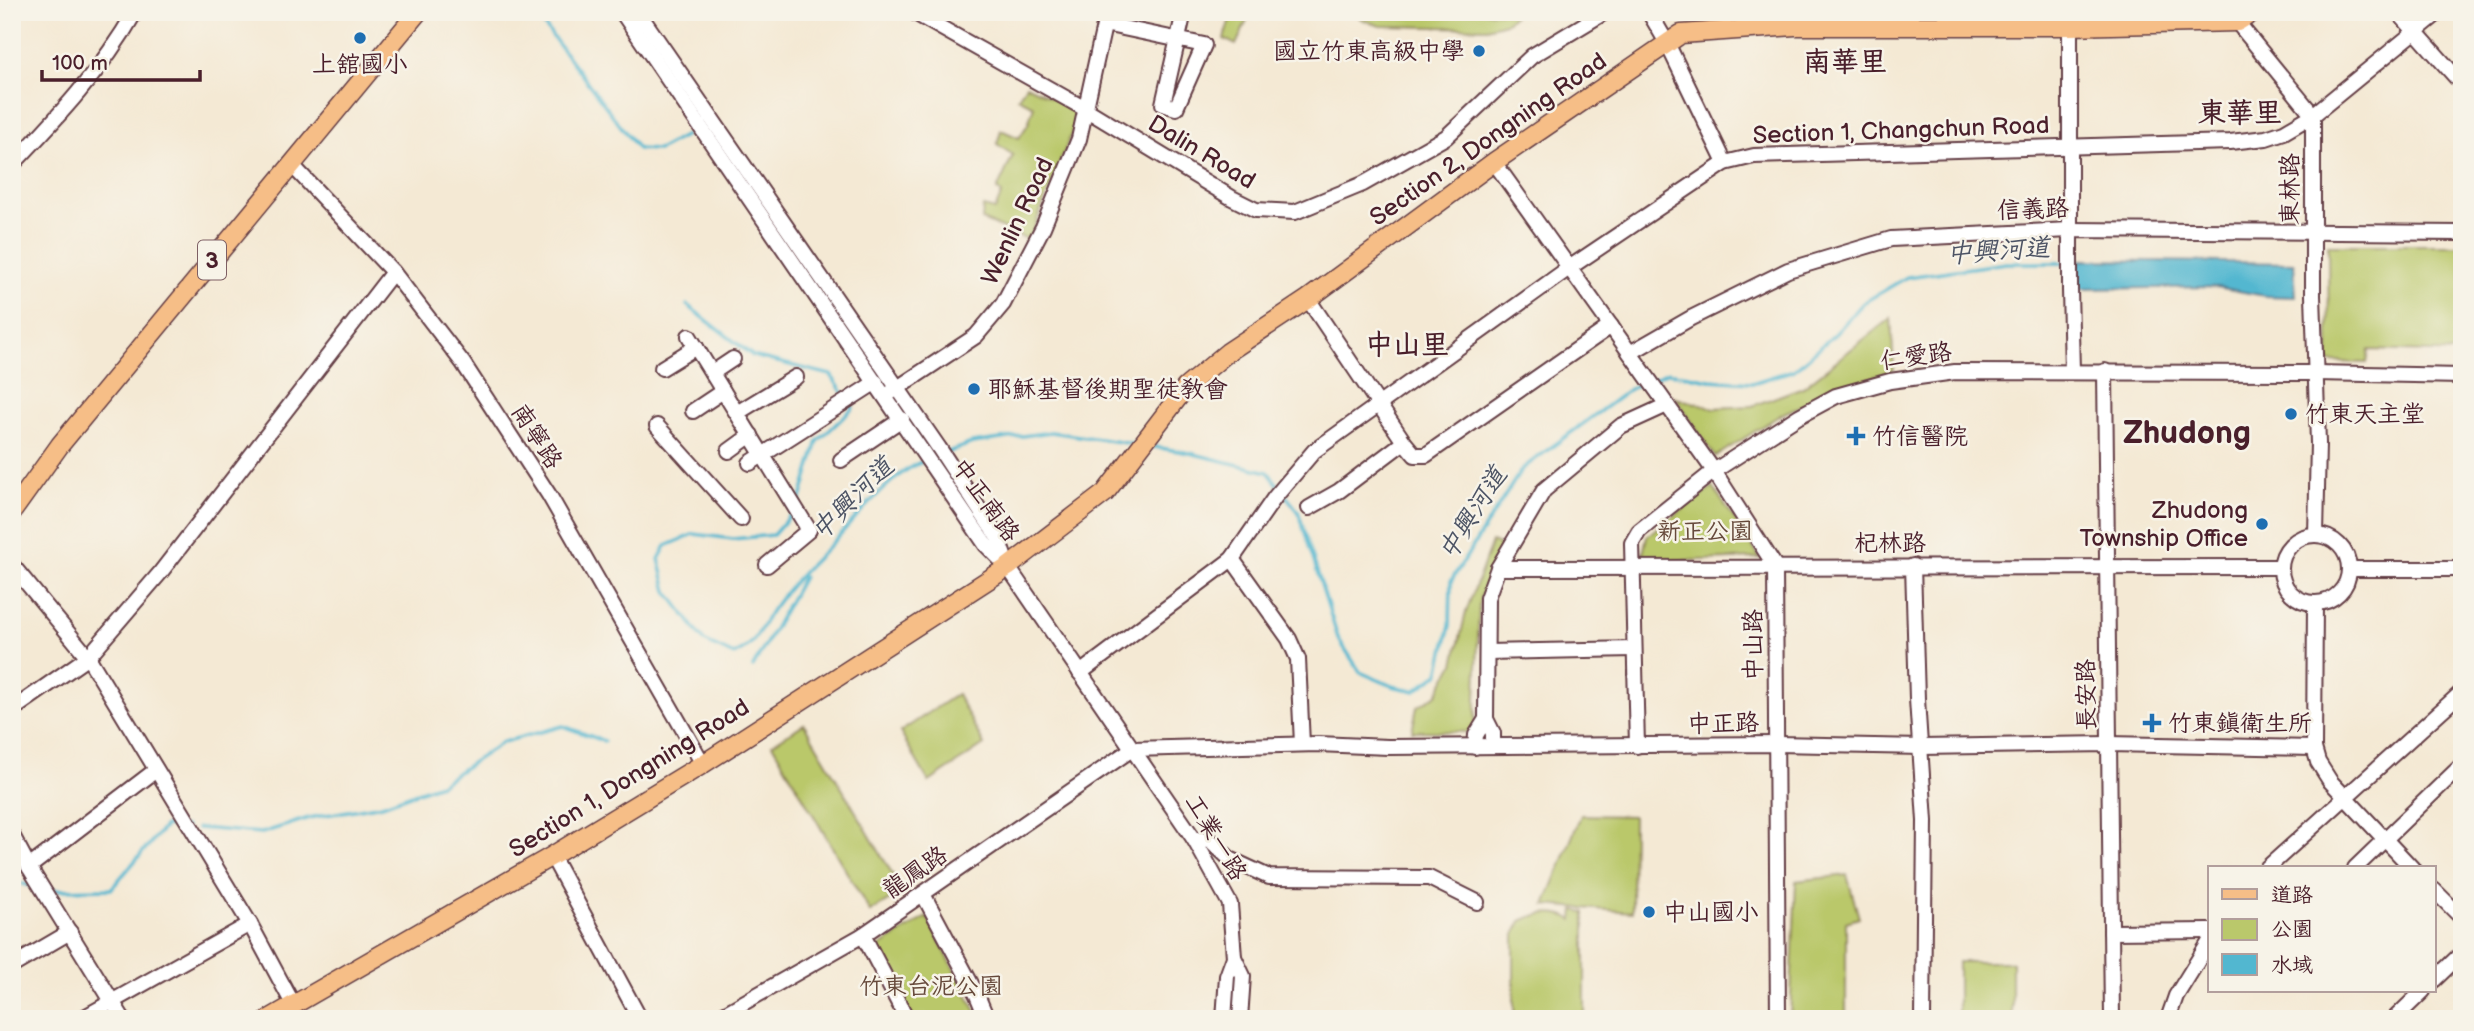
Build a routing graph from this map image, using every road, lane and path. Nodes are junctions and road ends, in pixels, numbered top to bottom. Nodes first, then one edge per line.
1 (135, 12) edge
2 (418, 12) edge
3 (622, 12) edge
4 (638, 12) edge
5 (913, 12) edge
6 (1184, 12) edge
7 (1605, 12) edge
8 (1649, 12) edge
9 (2399, 12) edge
10 (2439, 12) edge
11 (2245, 17) edge
12 (1106, 18) edge
13 (2072, 19) edge
14 (2416, 31) junction
15 (1178, 39) junction
16 (1667, 43) junction
17 (2462, 84) edge
18 (1087, 110) junction
19 (2313, 115) junction
20 (2071, 146) junction
21 (1494, 162) junction
22 (1725, 163) junction
23 (12, 164) edge
24 (290, 164) junction
25 (2070, 230) junction
26 (2313, 233) junction
27 (2462, 233) edge
28 (1569, 268) junction
29 (393, 272) junction
30 (1308, 299) junction
31 (1611, 326) junction
32 (1630, 353) junction
33 (733, 359) dead end
34 (662, 368) dead end
35 (2072, 371) junction
36 (2105, 371) junction
37 (712, 373) junction
38 (2316, 373) junction
39 (2462, 376) edge
40 (796, 377) dead end
41 (876, 382) junction
42 (723, 391) junction
43 (892, 392) junction
44 (1378, 404) junction
45 (1667, 405) junction
46 (693, 411) dead end
47 (737, 413) junction
48 (902, 419) junction
49 (657, 426) dead end
50 (751, 435) junction
51 (1404, 442) junction
52 (729, 451) dead end
53 (763, 454) junction
54 (936, 457) junction
55 (841, 460) dead end
56 (750, 463) dead end
57 (1714, 471) junction
58 (1309, 508) dead end
59 (12, 512) edge
60 (741, 519) dead end
61 (2316, 535) junction
62 (1232, 559) junction
63 (12, 565) edge
64 (767, 565) dead end
65 (1008, 566) junction
66 (1631, 566) junction
67 (1775, 566) junction
68 (1913, 566) junction
69 (2107, 567) junction
70 (2281, 567) junction
71 (1498, 568) junction
72 (2349, 569) junction
73 (2462, 569) edge
74 (2315, 603) junction
75 (1633, 649) junction
76 (1487, 652) junction
77 (88, 657) junction
78 (1080, 673) junction
79 (2462, 692) edge
80 (12, 710) edge
81 (1486, 719) junction
82 (1302, 744) junction
83 (1777, 744) junction
84 (2109, 744) junction
85 (1493, 746) junction
86 (1637, 746) junction
87 (1475, 747) junction
88 (1922, 747) junction
89 (2314, 748) junction
90 (1132, 749) junction
91 (703, 764) junction
92 (2462, 765) edge
93 (156, 770) junction
94 (2346, 797) junction
95 (12, 835) edge
96 (1194, 839) junction
97 (2385, 840) junction
98 (552, 856) junction
99 (2269, 866) edge
100 (2357, 866) edge
101 (2410, 866) edge
102 (29, 867) junction
103 (2436, 892) edge
104 (923, 894) junction
105 (1478, 902) dead end
106 (2462, 918) edge
107 (250, 924) junction
108 (2208, 931) edge
109 (70, 932) junction
110 (2111, 932) junction
111 (863, 935) junction
112 (2208, 944) edge
113 (2462, 953) edge
114 (1234, 957) junction
115 (12, 966) edge
116 (2436, 978) edge
117 (2422, 992) edge
118 (113, 1000) junction
119 (293, 1004) junction
120 (81, 1019) edge
121 (123, 1019) edge
122 (268, 1019) edge
123 (640, 1019) edge
124 (715, 1019) edge
125 (907, 1019) edge
126 (987, 1019) edge
127 (1224, 1019) edge
128 (1240, 1019) edge
129 (1778, 1019) edge
130 (1923, 1019) edge
131 (2112, 1019) edge
132 (2168, 1019) edge
133 (2394, 1019) edge

1 - 23 street
2 - 24 main road, 3
3 - 41 street, 中正南路
4 - 43 street, 中正南路
5 - 18 street, Dalin Road
6 - 15 street
7 - 18 street, Dalin Road
8 - 16 street
9 - 14 street
10 - 14 street, Section 1, Changchun Road
11 - 13 main road, Section 2, Dongning Road
11 - 19 street
12 - 15 street
12 - 18 street, Wenlin Road
13 - 16 main road, Section 2, Dongning Road
13 - 20 street
14 - 17 street
14 - 19 street, Section 1, Changchun Road
15 - 15 street
16 - 21 main road, Section 2, Dongning Road
16 - 22 street
18 - 43 street, Wenlin Road
19 - 20 street, Section 1, Changchun Road
19 - 26 street, 東林路
20 - 22 street, Section 1, Changchun Road
20 - 25 street
21 - 28 street
21 - 30 main road, Section 2, Dongning Road
22 - 28 street, Section 1, Changchun Road
24 - 29 street, 南寧路
24 - 59 main road, 3
25 - 26 street, 信義路
25 - 32 street, 信義路
25 - 35 street
26 - 27 street, 信義路
26 - 38 street, 東林路
28 - 31 street
28 - 44 street, Section 1, Changchun Road
29 - 77 street
29 - 91 street, 南寧路
30 - 44 street
30 - 65 main road, Section 2, Dongning Road
31 - 32 street
31 - 51 street
32 - 45 street
33 - 37 street
34 - 37 street
35 - 36 street, 仁愛路
35 - 57 street, 仁愛路
36 - 38 street, 仁愛路
36 - 69 street, 長安路
37 - 42 street
38 - 39 street, 仁愛路
38 - 61 street
40 - 47 street
41 - 43 street, 中正南路
41 - 53 street
42 - 46 street
42 - 47 street
43 - 48 street, 中正南路
43 - 54 street, 中正南路
44 - 51 street
44 - 62 street, Section 1, Changchun Road
45 - 57 street
45 - 71 street
47 - 50 street
48 - 54 street, 中正南路
48 - 55 street
49 - 60 street
50 - 52 street
50 - 53 street
51 - 58 street
53 - 56 street
53 - 64 street
54 - 65 street, 中正南路
57 - 66 street, 仁愛路
57 - 67 street
61 - 70 street
61 - 72 street
62 - 78 street, Section 1, Changchun Road
62 - 82 street
63 - 77 street
65 - 78 street, 中正南路
65 - 91 main road, Section 1, Dongning Road
66 - 67 street, 杞林路
66 - 71 street, 杞林路
66 - 75 street, 仁愛路
67 - 68 street, 杞林路
67 - 83 street, 中山路
68 - 69 street, 杞林路
68 - 88 street
69 - 70 street, 杞林路
69 - 84 street, 長安路
70 - 74 street
71 - 76 street
72 - 73 street
72 - 74 street
74 - 89 street
75 - 76 street
75 - 86 street, 仁愛路
76 - 81 street
77 - 80 street
77 - 93 street
78 - 90 street, 工業一路
79 - 94 street
81 - 85 street
81 - 87 street
82 - 87 street, 中正路
82 - 90 street, 中正路
83 - 86 street, 中正路
83 - 88 street, 中正路
83 - 129 street, 中山路
84 - 88 street, 中正路
84 - 89 street, 中正路
84 - 110 street, 長安路
85 - 86 street, 中正路
85 - 87 street, 中正路
88 - 130 street
89 - 94 street
90 - 96 street, 工業一路
90 - 104 street, 龍鳳路
91 - 98 main road, Section 1, Dongning Road
92 - 97 street
93 - 102 street
93 - 107 street
94 - 97 street
94 - 99 street
95 - 102 street
96 - 105 street
96 - 114 street, 工業一路
97 - 100 street
97 - 101 street
98 - 119 main road, Section 1, Dongning Road
98 - 123 street
102 - 109 street
103 - 106 street
104 - 111 street, 龍鳳路
104 - 126 street
107 - 118 street
107 - 119 street
108 - 110 street
109 - 115 street
109 - 118 street
110 - 131 street, 長安路
111 - 124 street, 龍鳳路
111 - 125 street
112 - 132 street
113 - 116 street
114 - 127 street, 工業一路
114 - 128 street, 工業一路
117 - 133 street
118 - 120 street
118 - 121 street
119 - 122 main road, Section 1, Dongning Road

